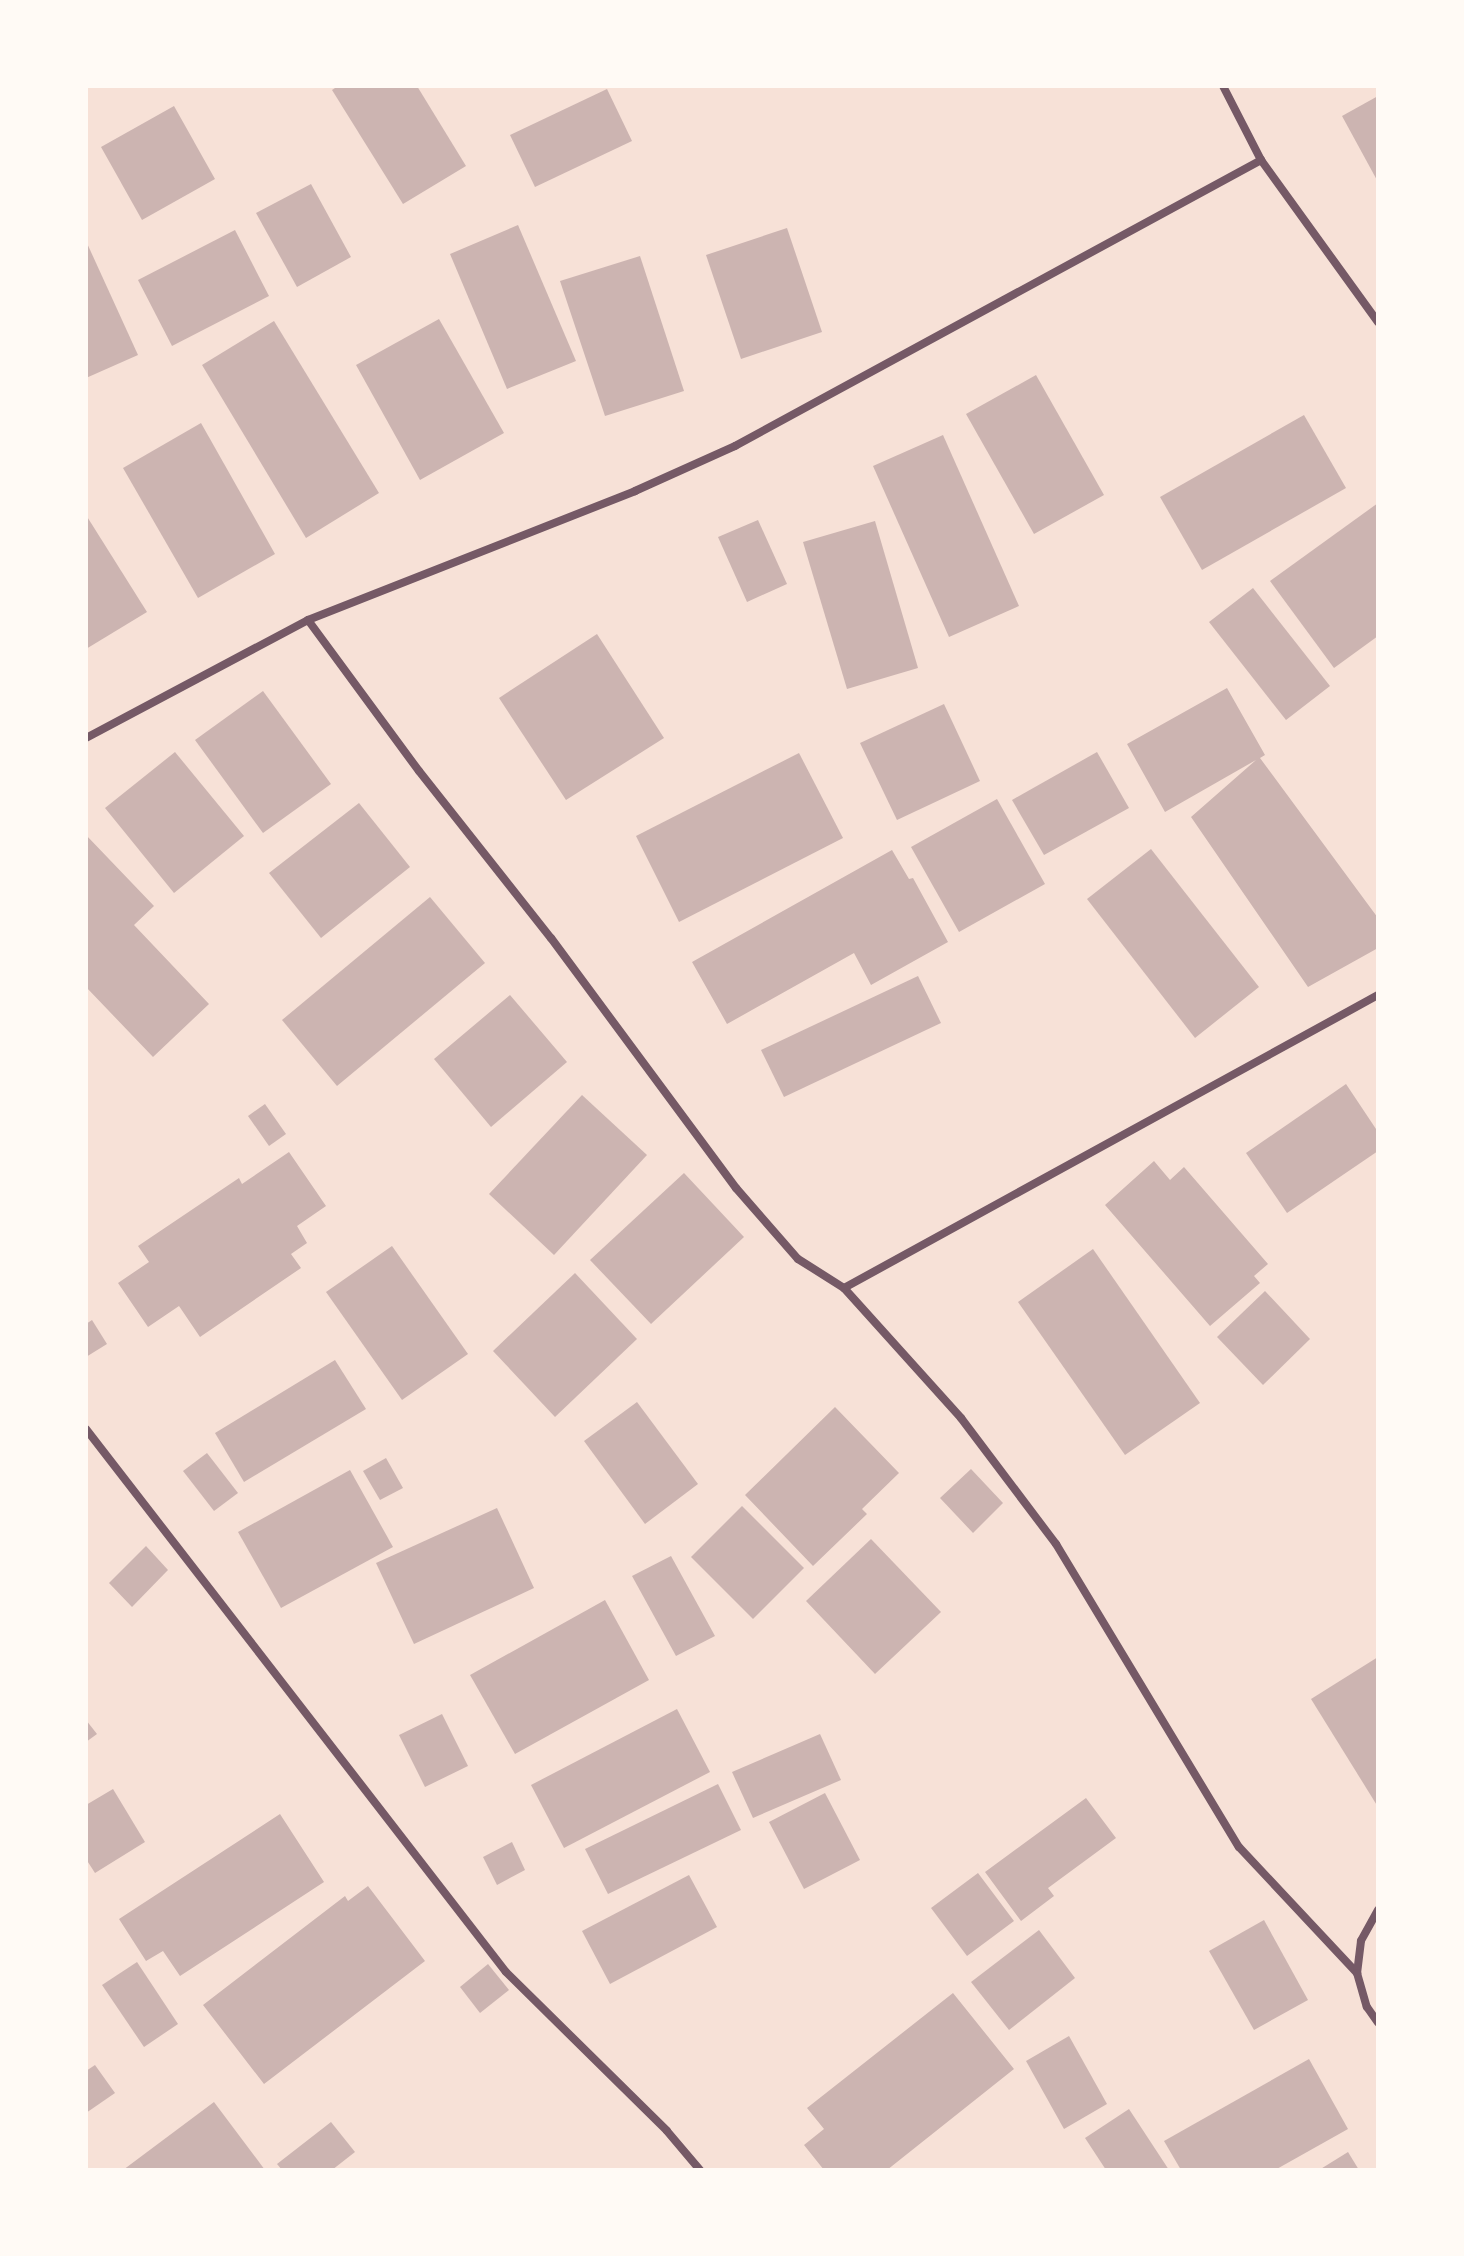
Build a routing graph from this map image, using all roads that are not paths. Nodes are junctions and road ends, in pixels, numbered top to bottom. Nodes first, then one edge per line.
1 (1223, 86) edge
2 (1261, 160) junction
3 (1378, 322) edge
4 (308, 620) junction
5 (86, 738) edge
6 (1378, 995) edge
7 (844, 1288) junction
8 (86, 1429) edge
9 (1378, 1910) edge
10 (1357, 1973) junction
11 (1378, 2023) edge
12 (700, 2170) edge

1 - 2 street
2 - 3 street
2 - 4 street
4 - 5 street
4 - 7 street
6 - 7 street
7 - 10 street
8 - 12 street
9 - 10 street
10 - 11 street

